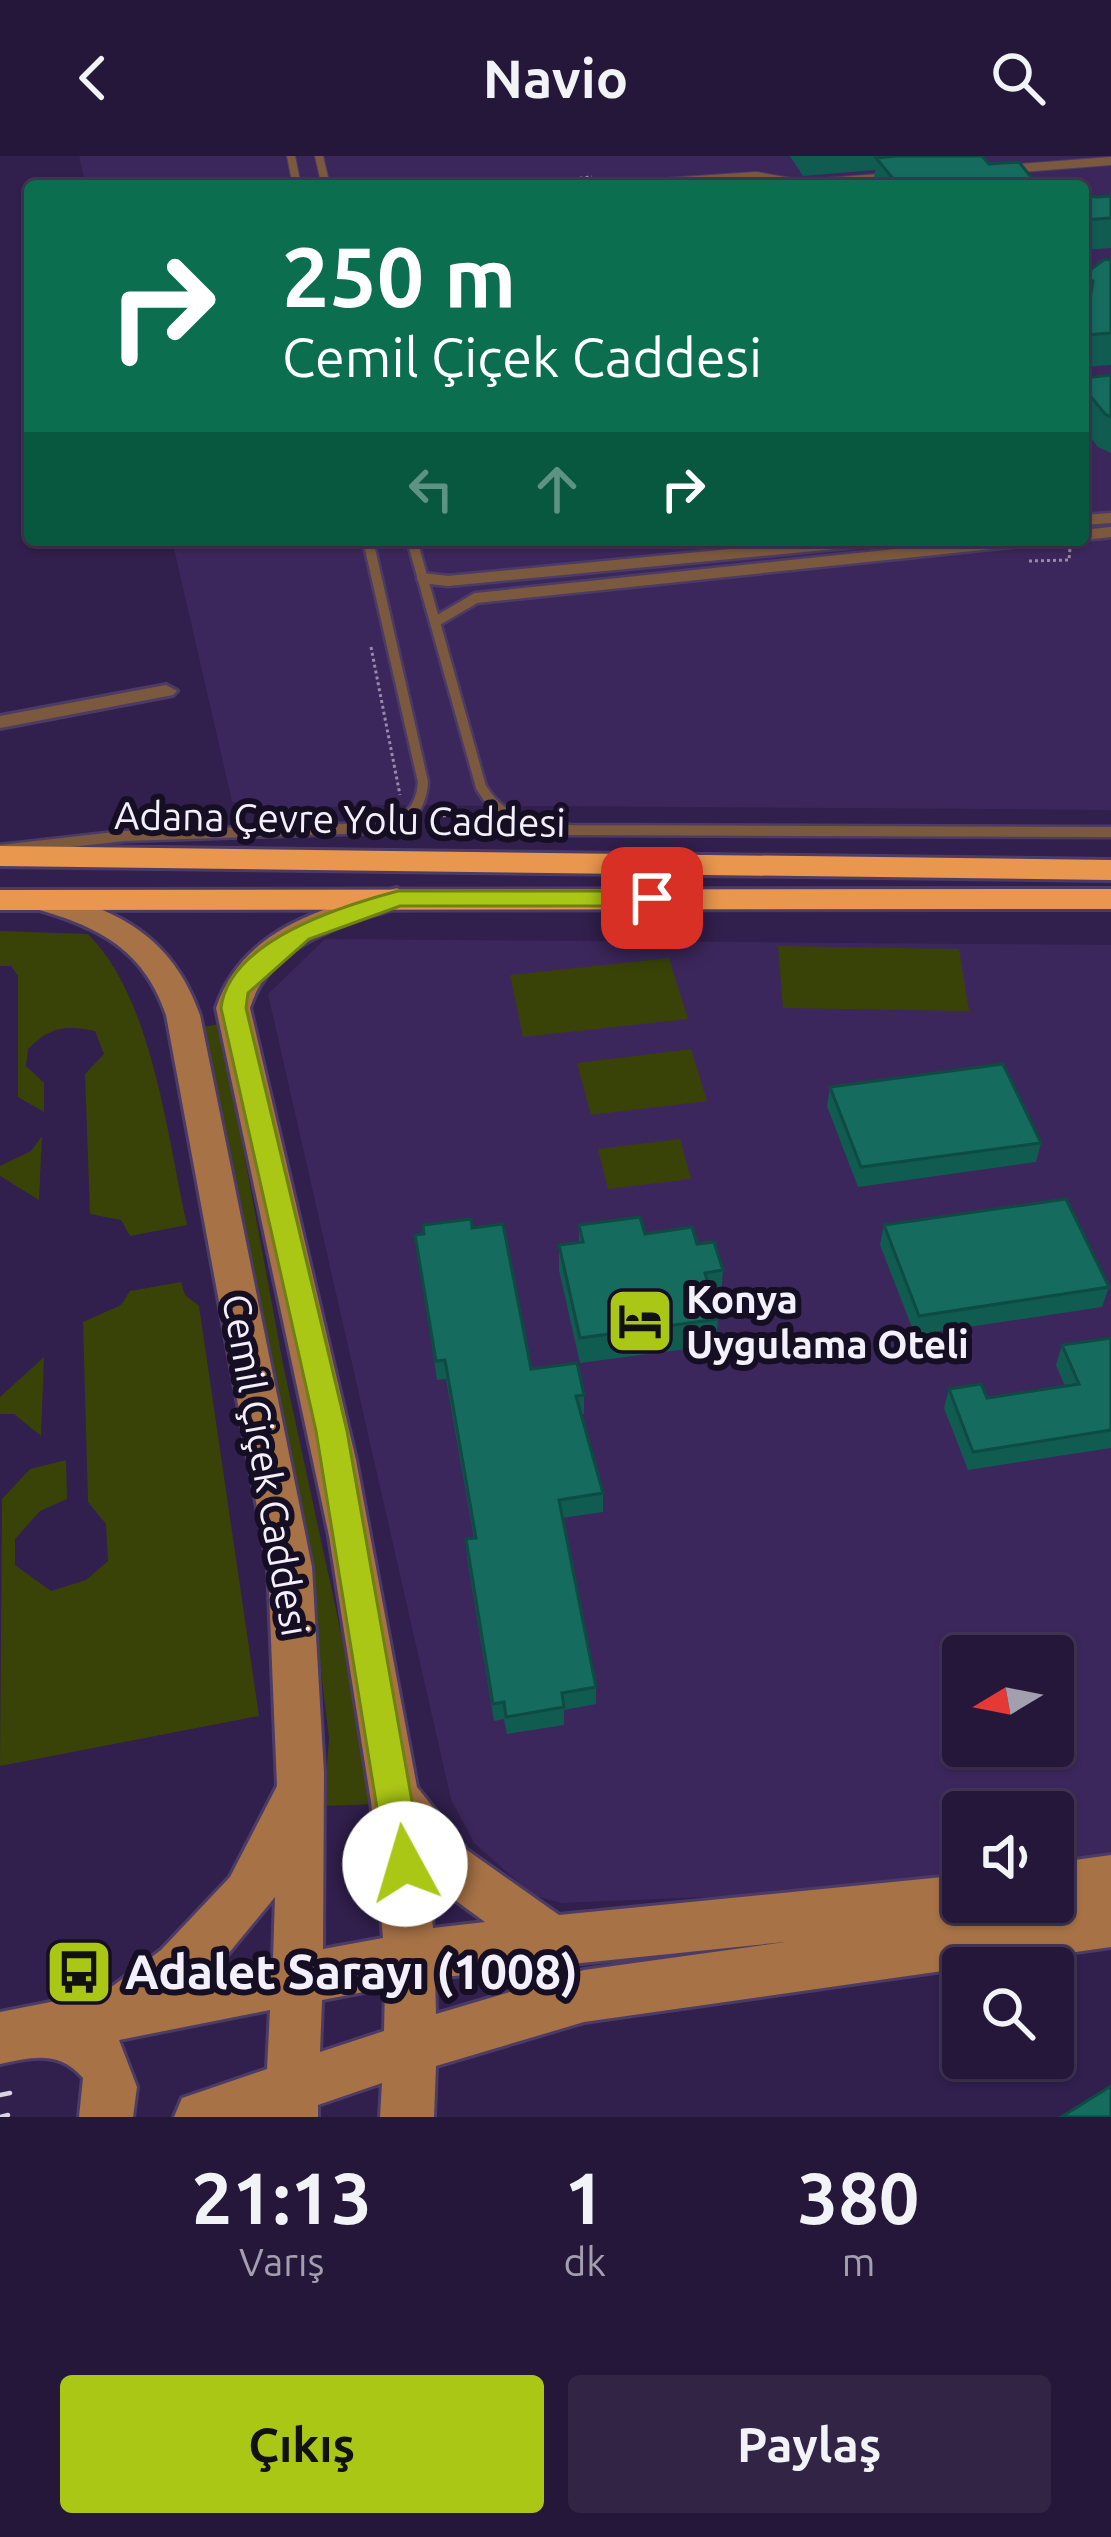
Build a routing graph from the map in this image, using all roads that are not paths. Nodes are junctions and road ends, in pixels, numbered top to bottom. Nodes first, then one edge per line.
1 (1111, 163) edge
2 (990, 172) edge
3 (696, 180) edge
4 (778, 180) edge
5 (369, 546) edge
6 (414, 546) edge
7 (813, 546) edge
8 (973, 546) edge
9 (422, 578) junction
10 (435, 622) junction
11 (166, 691) dead end
12 (0, 722) edge
13 (1111, 832) edge
14 (1111, 850) edge
15 (0, 853) edge
16 (689, 867) junction
17 (1111, 870) edge
18 (398, 898) junction
19 (737, 898) junction
20 (1111, 899) edge
21 (20, 900) edge
22 (1111, 916) edge
23 (233, 1008) junction
24 (183, 1015) junction
25 (299, 1788) junction
26 (397, 1797) junction
27 (1111, 1879) edge
28 (1074, 1885) edge
29 (942, 1902) edge
30 (1111, 1922) edge
31 (554, 1942) junction
32 (414, 1957) junction
33 (296, 1981) junction
34 (108, 2020) junction
35 (481, 2024) junction
36 (16, 2036) edge
37 (412, 2047) junction
38 (258, 2107) edge
39 (408, 2113) edge
40 (106, 2117) edge

1 - 2 lane
3 - 4 lane
5 - 15 lane
6 - 9 lane
7 - 9 lane
8 - 10 lane
9 - 10 lane
10 - 13 lane
11 - 12 street
14 - 16 highway
15 - 16 highway, Adana Çevre Yolu Caddesi
16 - 17 highway, Adana Çevre Yolu Caddesi
18 - 19 highway, Adana Çevre Yolu Caddesi
18 - 21 highway, Adana Çevre Yolu Caddesi
18 - 23 street
19 - 20 highway, Adana Çevre Yolu Caddesi
19 - 22 highway
21 - 24 street, Cemil Çiçek Caddesi
23 - 24 street
23 - 26 street, Cemil Çiçek Caddesi
24 - 25 street, Cemil Çiçek Caddesi
25 - 33 street, Cemil Çiçek Caddesi
25 - 34 street
26 - 31 street
26 - 32 street, Cemil Çiçek Caddesi
27 - 28 street
29 - 31 street
30 - 35 street
31 - 32 street
32 - 33 street
32 - 37 street, Cemil Çiçek Caddesi
33 - 34 street
33 - 38 street, Cemil Çiçek Caddesi
34 - 36 street
35 - 37 street
35 - 39 street
36 - 40 street
37 - 38 street
37 - 39 street, Cemil Çiçek Caddesi

